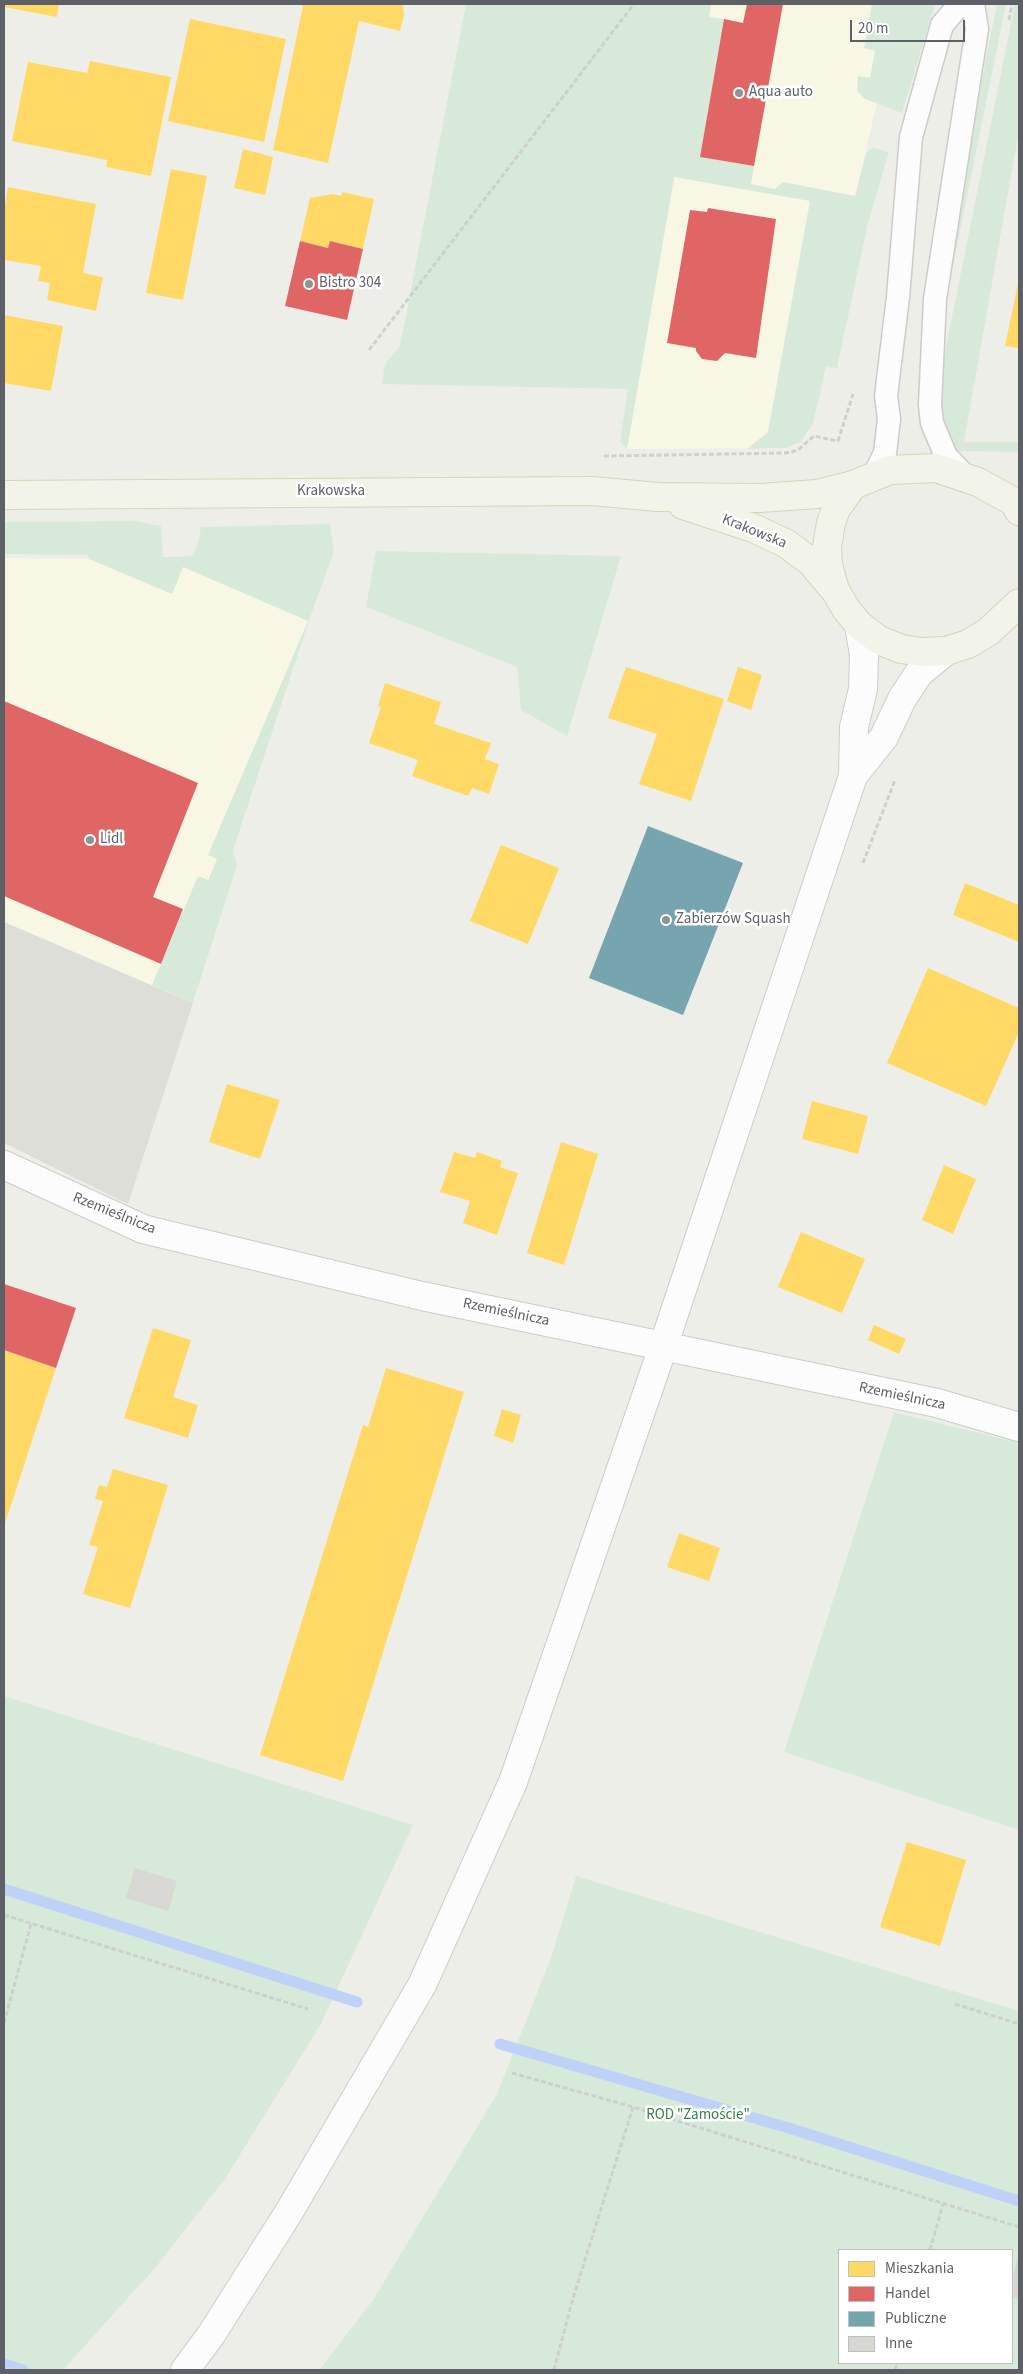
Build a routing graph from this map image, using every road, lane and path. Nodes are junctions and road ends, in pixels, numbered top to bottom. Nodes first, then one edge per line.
1 (634, 4) edge
2 (960, 4) edge
3 (973, 4) edge
4 (369, 350) dead end
5 (854, 390) dead end
6 (786, 454) dead end
7 (966, 477) junction
8 (862, 482) junction
9 (4, 494) edge
10 (658, 497) junction
11 (1018, 506) edge
12 (835, 590) junction
13 (1019, 603) edge
14 (859, 625) junction
15 (946, 651) junction
16 (898, 774) dead end
17 (853, 776) junction
18 (859, 872) dead end
19 (4, 1165) edge
20 (663, 1347) junction
21 (1019, 1427) edge
22 (4, 1915) edge
23 (31, 1924) junction
24 (955, 2004) dead end
25 (308, 2009) dead end
26 (4, 2023) edge
27 (1019, 2024) edge
28 (512, 2073) dead end
29 (633, 2107) junction
30 (943, 2204) junction
31 (1019, 2227) edge
32 (930, 2249) edge
33 (185, 2370) edge
34 (554, 2370) edge

1 - 4 path
2 - 8 lane
3 - 7 lane
5 - 6 path
7 - 8 main road, Krakowska
7 - 11 main road, Krakowska
8 - 10 main road, Krakowska
8 - 12 main road
9 - 10 main road, Krakowska
10 - 12 main road, Krakowska
12 - 14 main road
13 - 15 main road
14 - 15 main road
14 - 17 street
15 - 17 street
16 - 18 path
17 - 20 street
19 - 20 street, Rzemieślnicza
20 - 21 street, Rzemieślnicza
20 - 33 street
22 - 23 path
23 - 25 path
23 - 26 path
24 - 27 path
28 - 29 path
29 - 30 path
29 - 34 path
30 - 31 path
30 - 32 path

